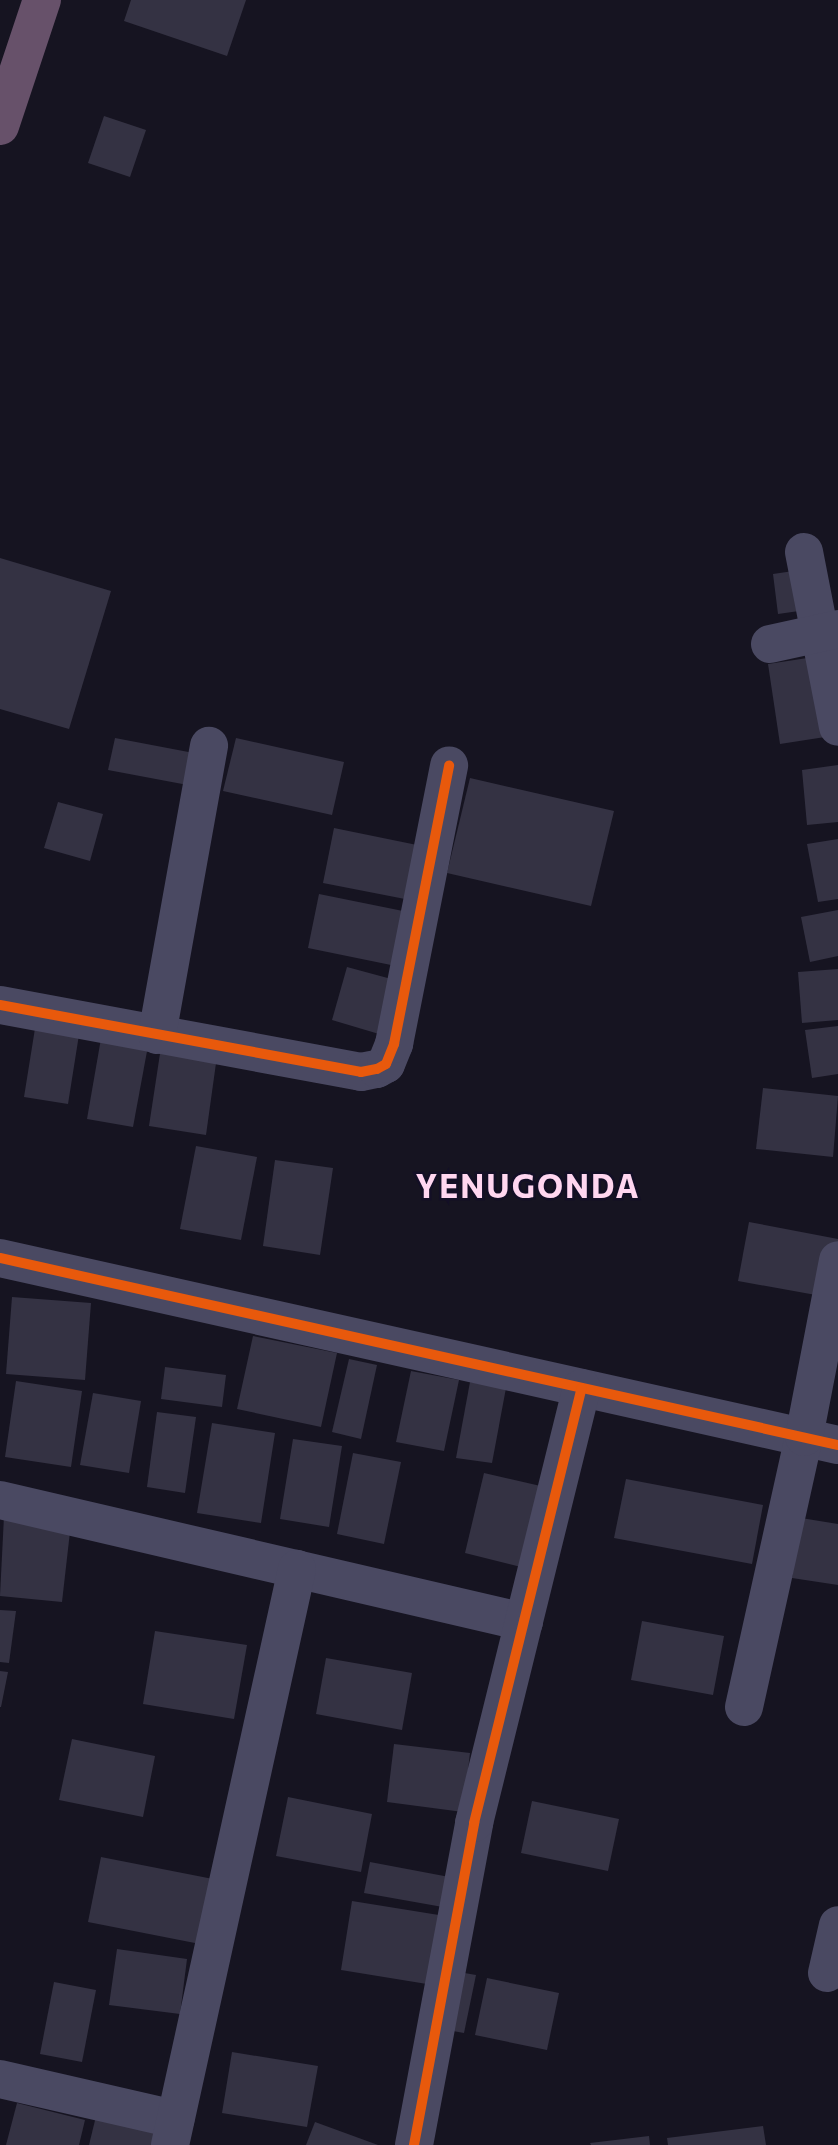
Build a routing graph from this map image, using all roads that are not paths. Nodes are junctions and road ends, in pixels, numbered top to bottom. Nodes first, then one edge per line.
1 (42, 0) edge
2 (0, 126) edge
3 (804, 552) dead end
4 (829, 631) edge
5 (770, 644) dead end
6 (838, 727) edge
7 (209, 746) dead end
8 (449, 765) dead end
9 (0, 1005) edge
10 (157, 1035) junction
11 (0, 1258) edge
12 (838, 1260) edge
13 (582, 1388) junction
14 (821, 1441) edge
15 (0, 1500) edge
16 (297, 1569) junction
17 (524, 1622) junction
18 (744, 1707) dead end
19 (838, 1925) edge
20 (827, 1973) dead end
21 (0, 2079) edge
22 (172, 2132) edge
23 (414, 2145) edge

1 - 2 highway
3 - 4 street
4 - 5 street
4 - 6 street
7 - 10 street
8 - 10 street
9 - 10 street
11 - 13 street
12 - 14 street
13 - 14 street
13 - 17 street
14 - 18 street
15 - 16 street
16 - 17 street
16 - 22 street
17 - 23 street
19 - 20 street
21 - 22 street

